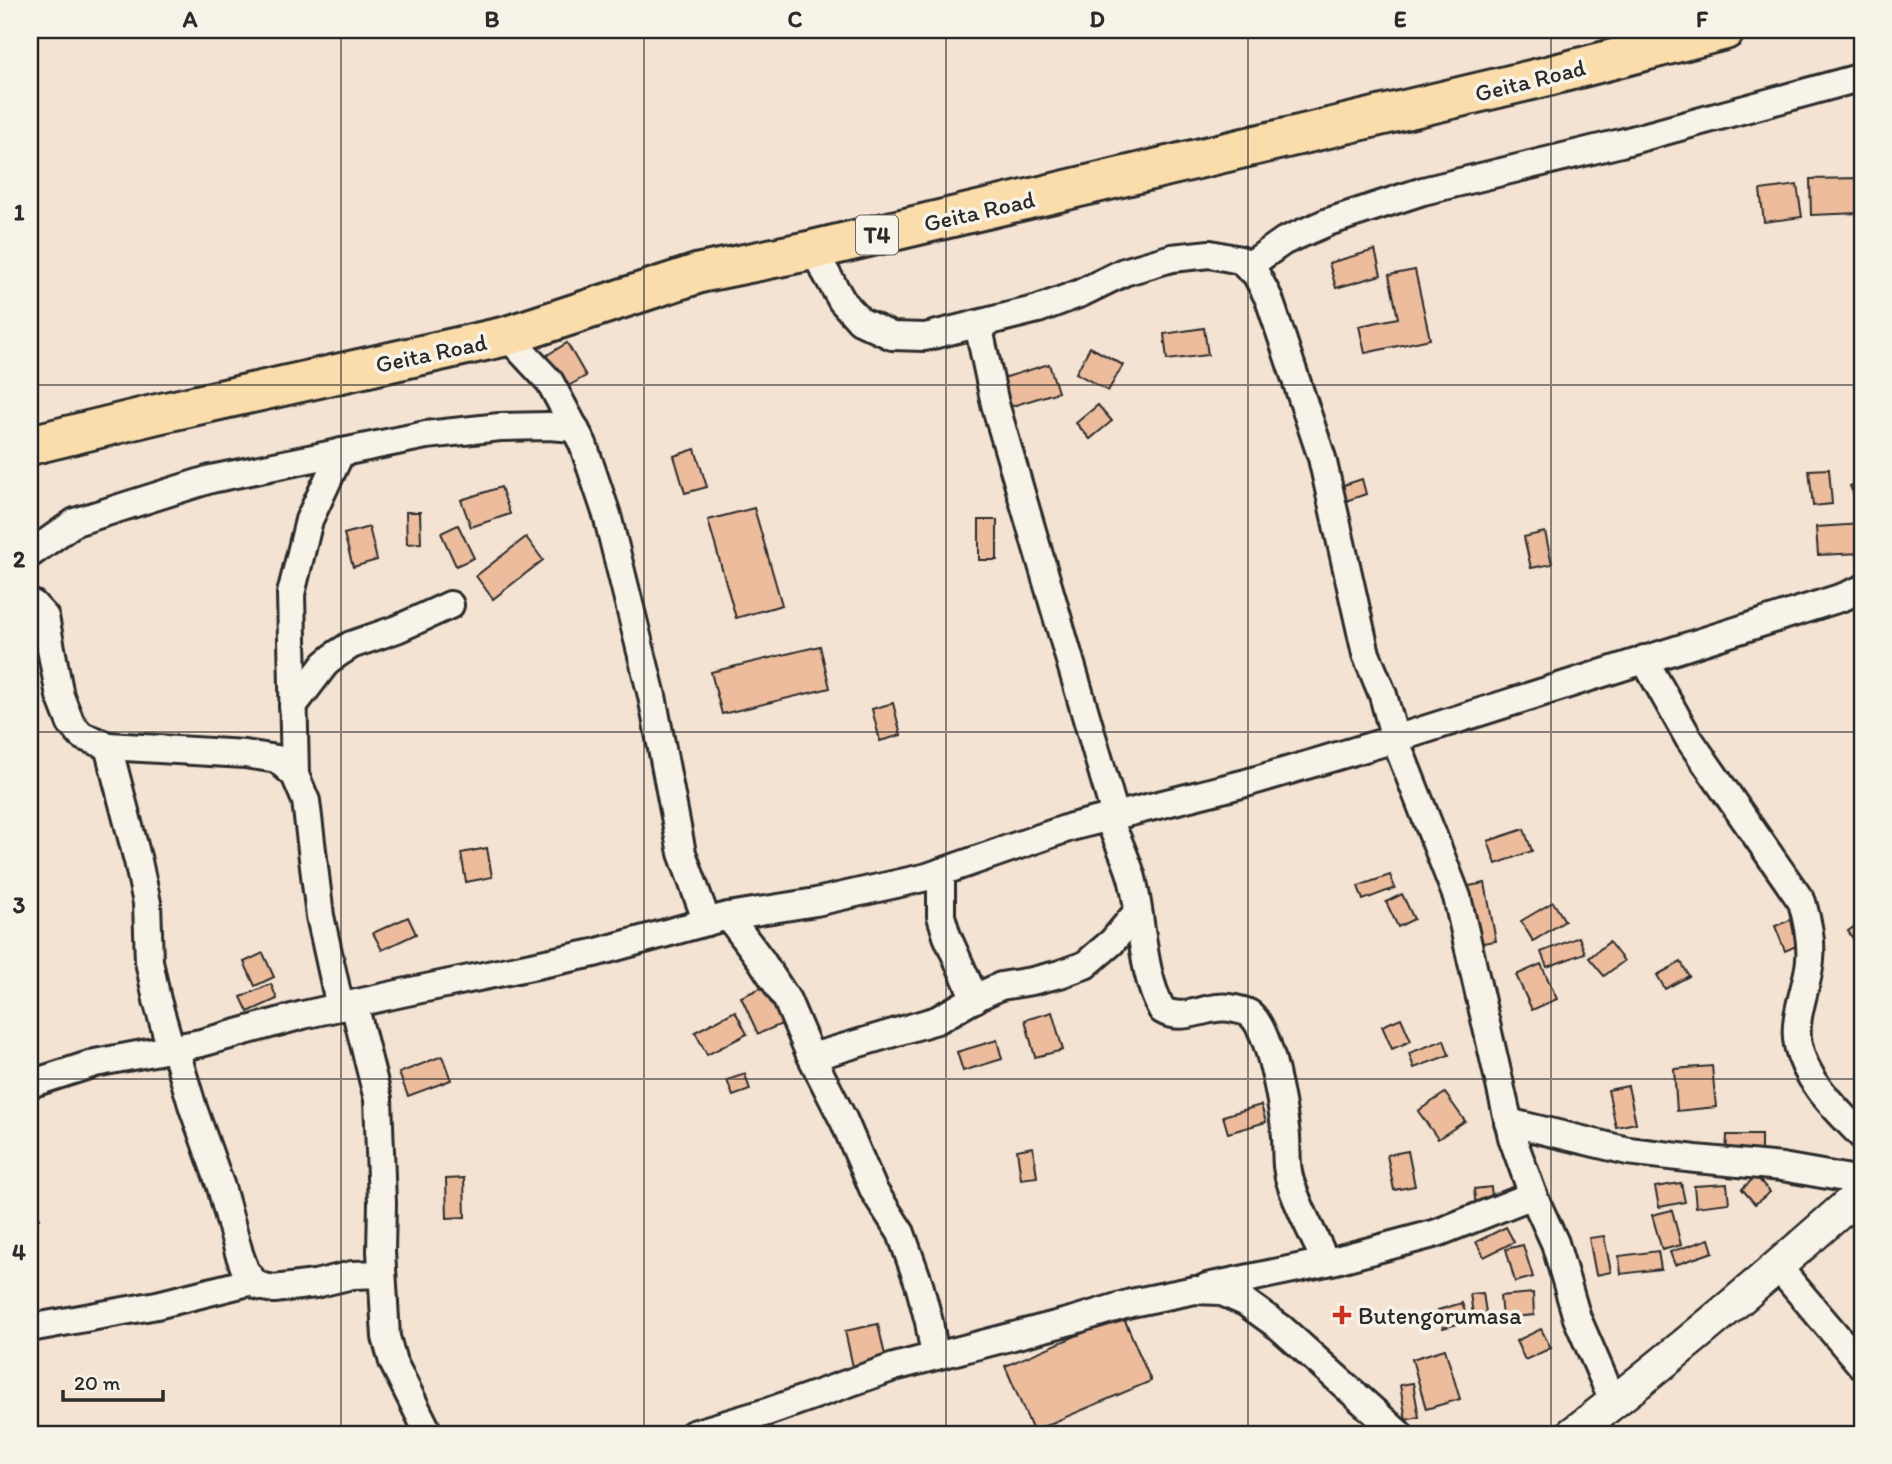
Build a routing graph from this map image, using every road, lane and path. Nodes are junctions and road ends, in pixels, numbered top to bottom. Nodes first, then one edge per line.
1 (1725, 30) edge
2 (1862, 77) edge
3 (813, 250) junction
4 (1247, 267) junction
5 (978, 324) junction
6 (507, 336) junction
7 (575, 428) junction
8 (30, 445) edge
9 (341, 452) junction
10 (30, 554) edge
11 (1862, 589) edge
12 (30, 603) edge
13 (450, 605) dead end
14 (1644, 659) junction
15 (293, 706) junction
16 (1395, 738) junction
17 (108, 746) junction
18 (295, 775) junction
19 (1112, 816) junction
20 (941, 873) junction
21 (1138, 911) junction
22 (717, 919) junction
23 (975, 999) junction
24 (347, 1005) junction
25 (173, 1048) junction
26 (811, 1057) junction
27 (30, 1084) edge
28 (1508, 1122) junction
29 (1862, 1136) edge
30 (1862, 1181) edge
31 (1862, 1192) edge
32 (1532, 1195) junction
33 (1326, 1262) junction
34 (1778, 1267) junction
35 (382, 1274) junction
36 (253, 1281) junction
37 (1195, 1290) junction
38 (30, 1328) edge
39 (934, 1356) junction
40 (1862, 1366) edge
41 (1614, 1403) junction
42 (429, 1434) edge
43 (693, 1434) edge
44 (1399, 1434) edge
45 (1572, 1434) edge

1 - 3 highway, Geita Road / T4
2 - 4 street
3 - 5 street
3 - 6 highway, Geita Road / T4
4 - 5 street
4 - 16 street
5 - 19 street
6 - 7 street
6 - 8 highway, Geita Road / T4
7 - 9 street
7 - 22 street
9 - 10 street
9 - 15 street
11 - 14 street
12 - 17 street
13 - 15 street
14 - 16 street
14 - 29 street
15 - 18 street
16 - 19 street
16 - 28 street
17 - 18 street
17 - 25 street
18 - 24 street
19 - 20 street
19 - 21 street
20 - 22 street
20 - 23 street
21 - 23 street
21 - 33 street
22 - 24 street
22 - 26 street
23 - 26 street
24 - 25 street
24 - 35 street
25 - 27 street
25 - 36 street
26 - 39 street
28 - 30 street
28 - 32 street
31 - 34 street
32 - 33 street
32 - 41 street
33 - 37 street
34 - 40 street
34 - 41 street
35 - 36 street
35 - 42 street
36 - 38 street
37 - 39 street
37 - 44 street
39 - 43 street
41 - 45 street

